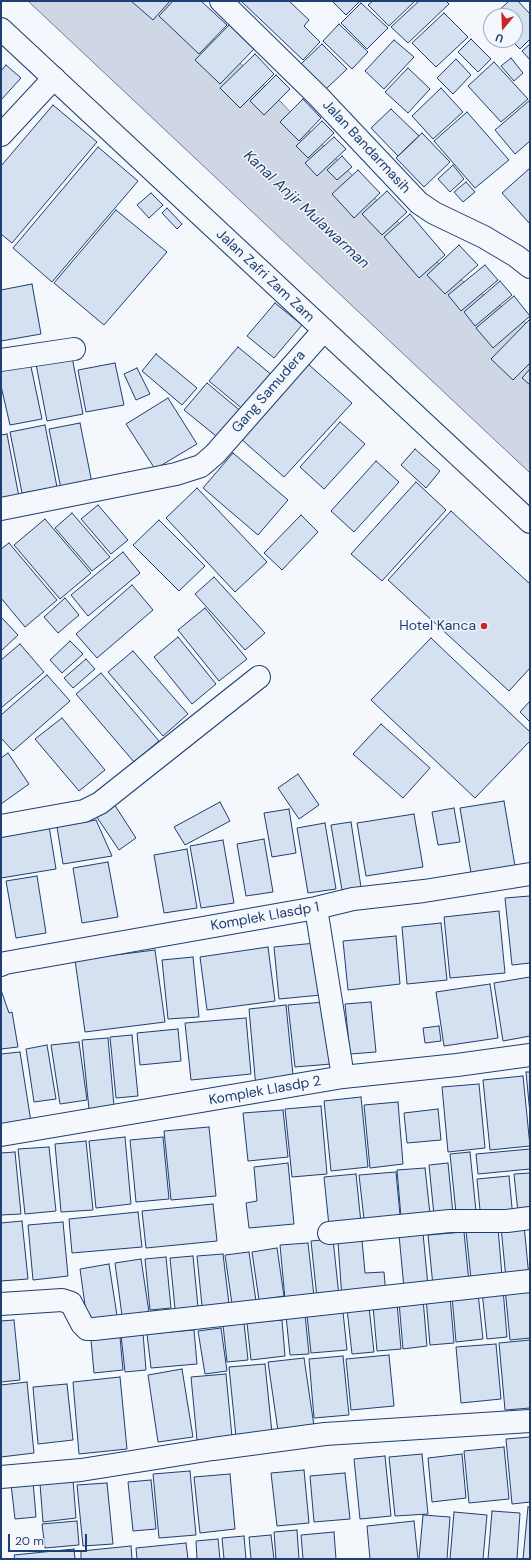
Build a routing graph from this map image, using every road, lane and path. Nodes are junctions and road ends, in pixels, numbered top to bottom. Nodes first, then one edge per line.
1 (221, 1) edge
2 (1, 29) edge
3 (54, 78) junction
4 (1, 135) edge
5 (530, 267) edge
6 (324, 330) junction
7 (74, 349) dead end
8 (1, 360) edge
9 (1, 509) edge
10 (530, 522) edge
11 (259, 678) dead end
12 (1, 826) edge
13 (530, 874) edge
14 (316, 908) junction
15 (2, 958) edge
16 (530, 1055) edge
17 (343, 1078) junction
18 (1, 1135) edge
19 (530, 1218) edge
20 (329, 1233) dead end
21 (530, 1281) edge
22 (1, 1304) edge
23 (530, 1421) edge
24 (1, 1477) edge

1 - 5 street, Jalan Bandarmasih
2 - 3 street, Jalan Zafri Zam Zam
3 - 4 street
3 - 6 street, Jalan Zafri Zam Zam
6 - 9 street, Gang Samudera
6 - 10 street, Jalan Zafri Zam Zam
7 - 8 street
11 - 12 street
13 - 14 street, Komplek Llasdp 1
14 - 15 street, Komplek Llasdp 1
14 - 17 street
16 - 17 street, Komplek Llasdp 2
17 - 18 street, Komplek Llasdp 2
19 - 20 street
21 - 22 street
23 - 24 street

